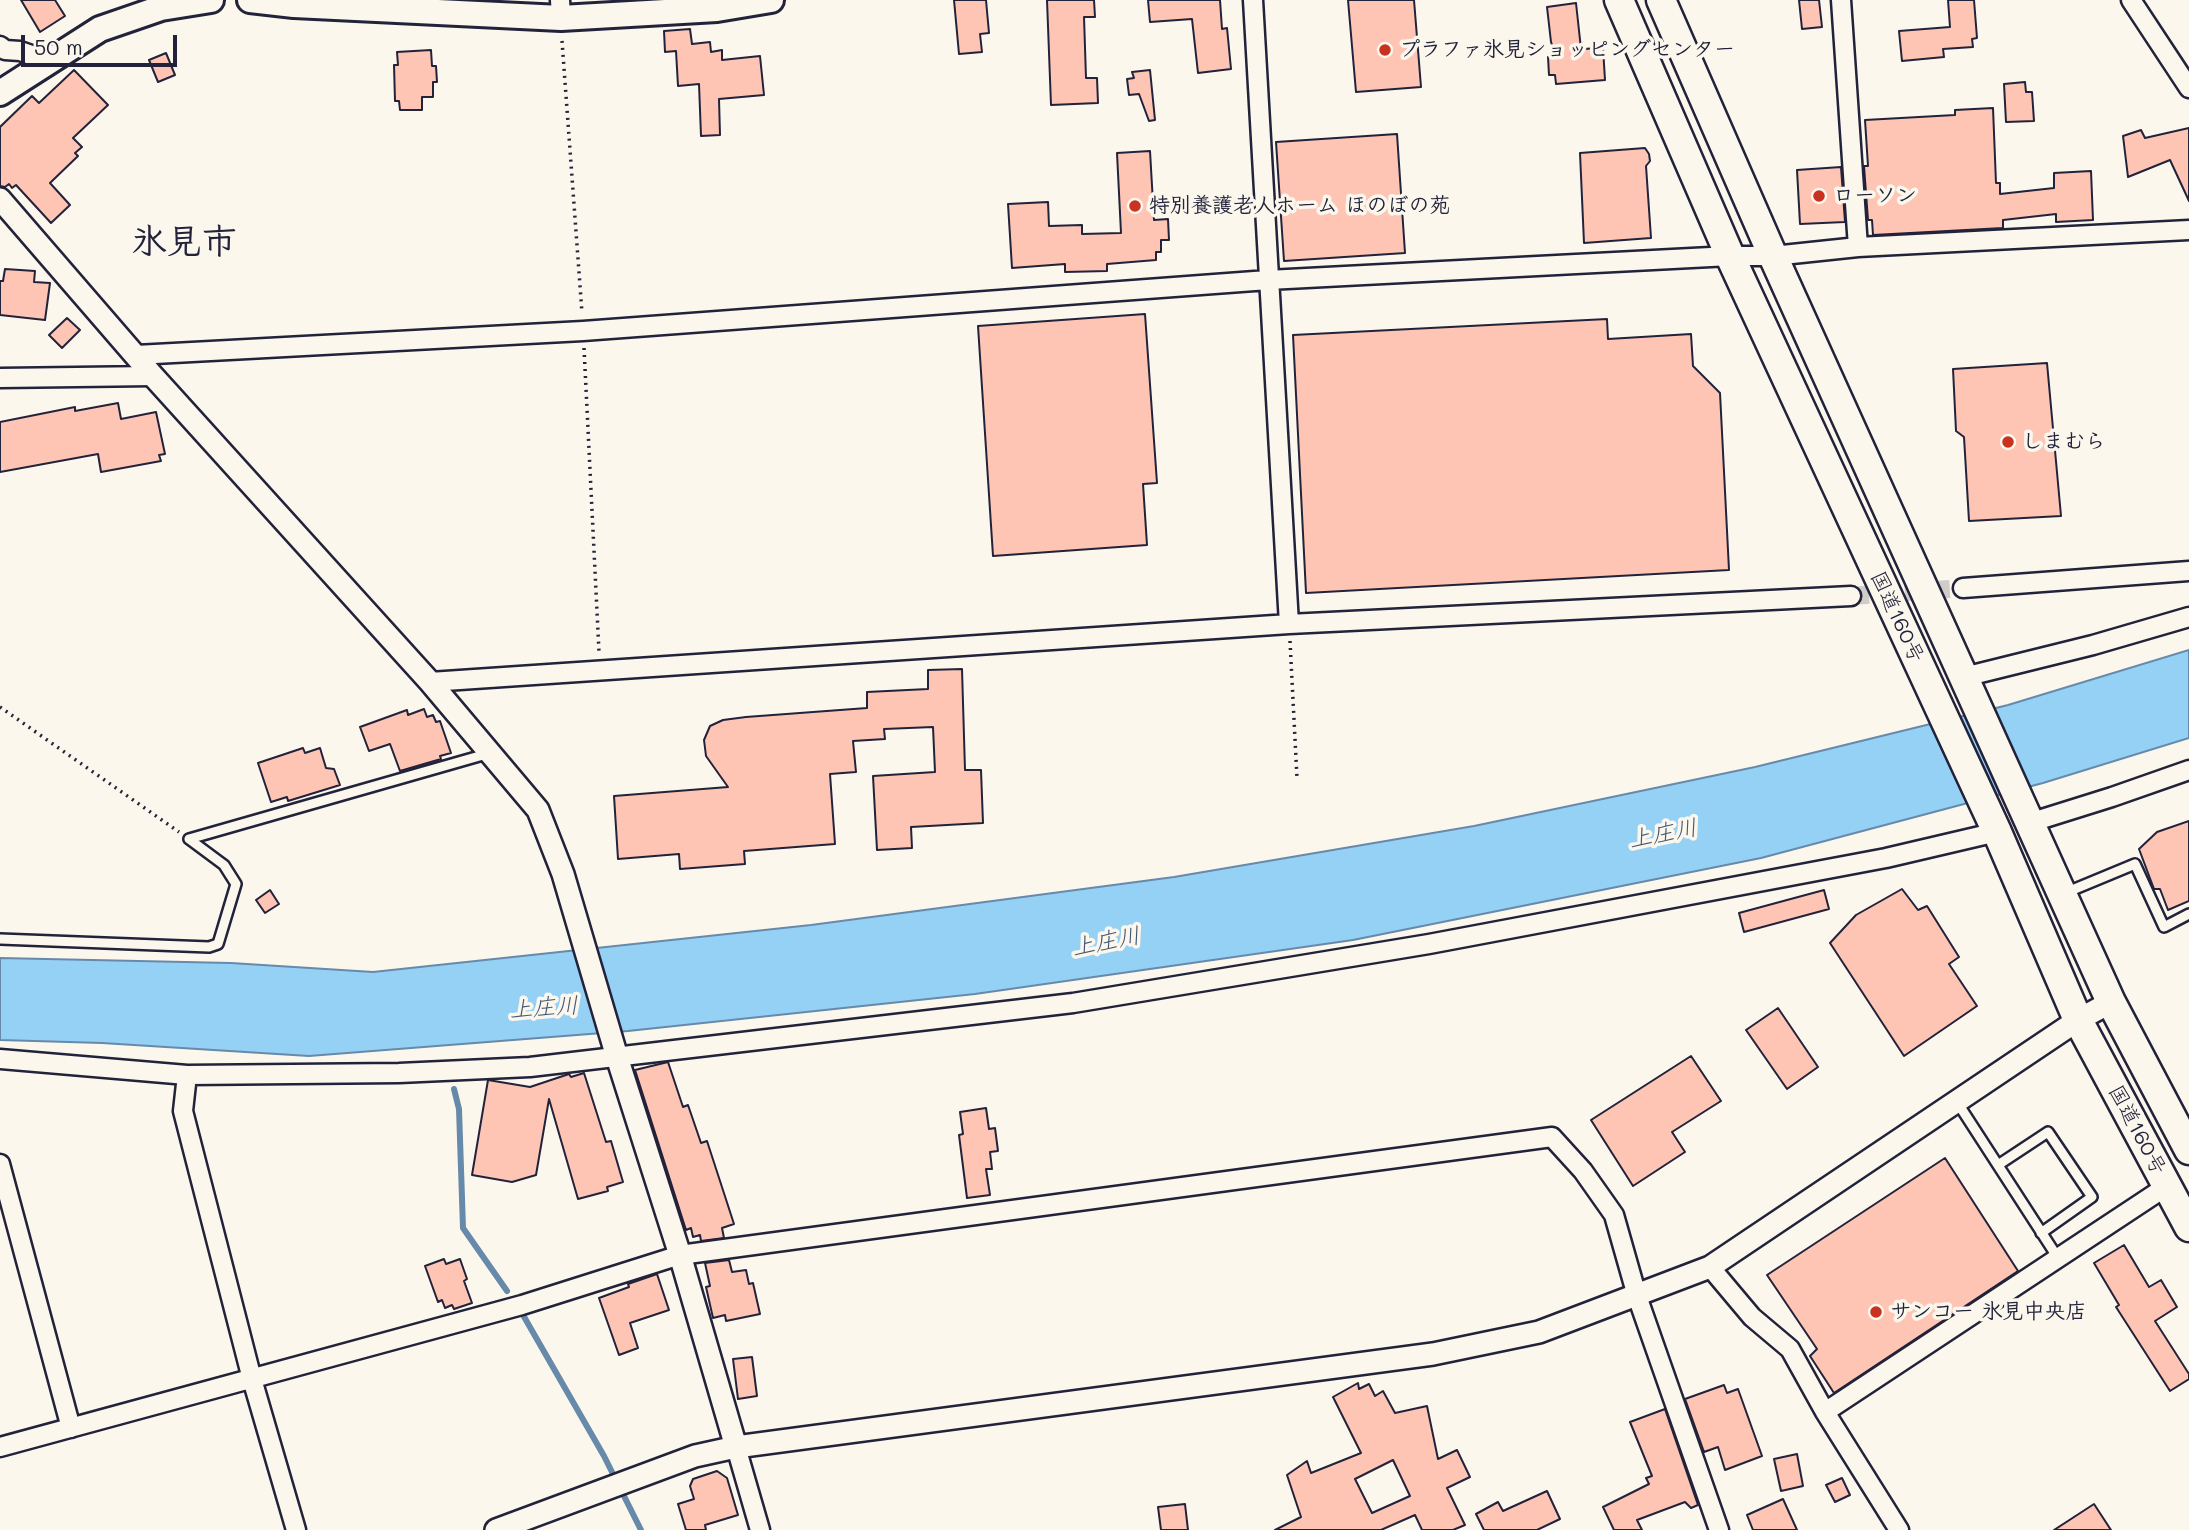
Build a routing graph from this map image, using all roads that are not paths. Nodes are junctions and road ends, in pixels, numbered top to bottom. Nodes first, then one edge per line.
1 (211, 0) edge
2 (771, 0) edge
3 (1253, 0) edge
4 (1619, 0) edge
5 (1661, 0) edge
6 (1841, 0) edge
7 (2131, 0) edge
8 (265, 1) edge
9 (164, 4) edge
10 (561, 9) edge
11 (0, 46) edge
12 (50, 61) junction
13 (2189, 88) edge
14 (0, 93) edge
15 (0, 200) edge
16 (2189, 230) edge
17 (1858, 247) junction
18 (1730, 256) junction
19 (1773, 256) junction
20 (1268, 281) junction
21 (136, 355) junction
22 (153, 376) junction
23 (0, 378) edge
24 (2189, 571) edge
25 (1963, 588) tunnel mouth
26 (1852, 596) tunnel mouth
27 (2189, 617) edge
28 (1289, 625) junction
29 (430, 682) junction
30 (1968, 685) junction
31 (490, 753) junction
32 (2189, 769) edge
33 (2028, 820) junction
34 (1997, 832) junction
35 (2062, 894) junction
36 (2189, 914) edge
37 (0, 939) edge
38 (2112, 1002) junction
39 (2078, 1020) junction
40 (617, 1057) junction
41 (0, 1059) edge
42 (187, 1076) junction
43 (1957, 1101) junction
44 (2189, 1150) edge
45 (0, 1164) edge
46 (1998, 1165) junction
47 (2167, 1186) junction
48 (2189, 1227) edge
49 (2041, 1233) junction
50 (680, 1255) junction
51 (2058, 1258) junction
52 (1710, 1267) junction
53 (1637, 1296) junction
54 (252, 1379) junction
55 (1825, 1412) junction
56 (71, 1427) junction
57 (0, 1447) edge
58 (736, 1447) junction
59 (296, 1530) edge
60 (496, 1530) edge
61 (760, 1530) edge
62 (1718, 1530) edge
63 (1899, 1530) edge

1 - 9 main road
2 - 10 main road
3 - 20 street
4 - 18 highway, 国道160号
5 - 19 highway, 国道160号
6 - 17 street
7 - 13 street
8 - 10 main road
9 - 12 main road
11 - 12 street
12 - 14 main road
15 - 21 street
16 - 17 street
17 - 19 street
18 - 19 street
18 - 20 street
18 - 34 highway, 国道160号
19 - 30 highway, 国道160号
20 - 21 street
20 - 28 street
21 - 22 street
22 - 23 street
22 - 29 street
24 - 25 street
26 - 28 street
27 - 30 street
28 - 29 street
29 - 31 street
30 - 33 highway, 国道160号
31 - 37 lane
31 - 40 street
32 - 33 street
33 - 35 highway, 国道160号
34 - 39 highway, 国道160号
34 - 40 street
35 - 36 lane
35 - 38 highway, 国道160号
38 - 39 street
38 - 44 highway, 国道160号
39 - 43 street
39 - 47 highway, 国道160号
40 - 42 street
40 - 50 street
41 - 42 street
42 - 54 street
43 - 46 lane
43 - 52 street
45 - 56 street
46 - 49 lane
46 - 49 lane
47 - 48 highway, 国道160号
47 - 51 street
49 - 51 lane
50 - 53 street
50 - 54 street
50 - 58 street
51 - 55 street
52 - 53 street
52 - 55 street
53 - 58 street
53 - 62 street
54 - 56 street
54 - 59 street
55 - 63 street
56 - 57 street
58 - 60 street
58 - 61 street

